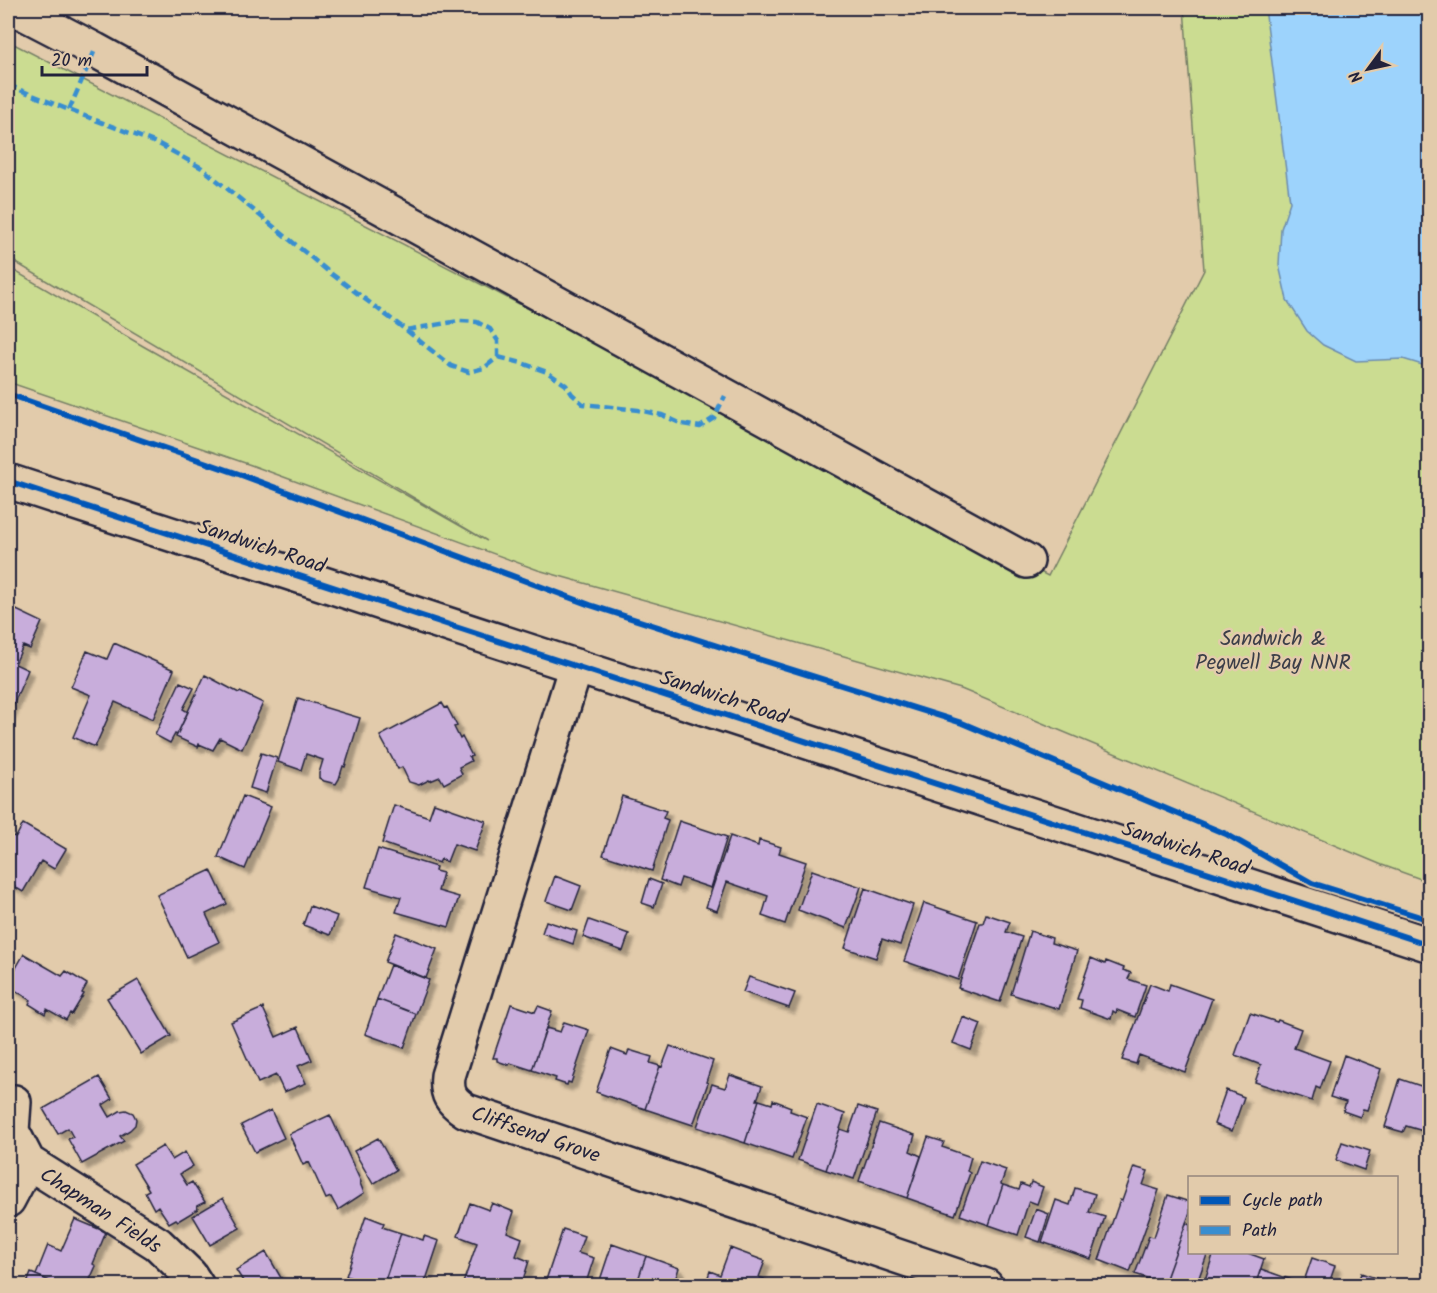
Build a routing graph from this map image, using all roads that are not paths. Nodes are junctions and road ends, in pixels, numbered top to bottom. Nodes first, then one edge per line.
1 (14, 8) edge
2 (8, 481) edge
3 (1027, 561) dead end
4 (576, 666) junction
5 (1430, 945) edge
6 (14, 1102) dead end
7 (28, 1162) junction
8 (8, 1200) edge
9 (197, 1286) edge
10 (986, 1286) edge

1 - 3 street
2 - 4 street, Sandwich Road
4 - 5 street, Sandwich Road
4 - 10 street, Cliffsend Grove
6 - 7 street, Chapman Fields
7 - 8 street, Chapman Fields
7 - 9 street, Chapman Fields

